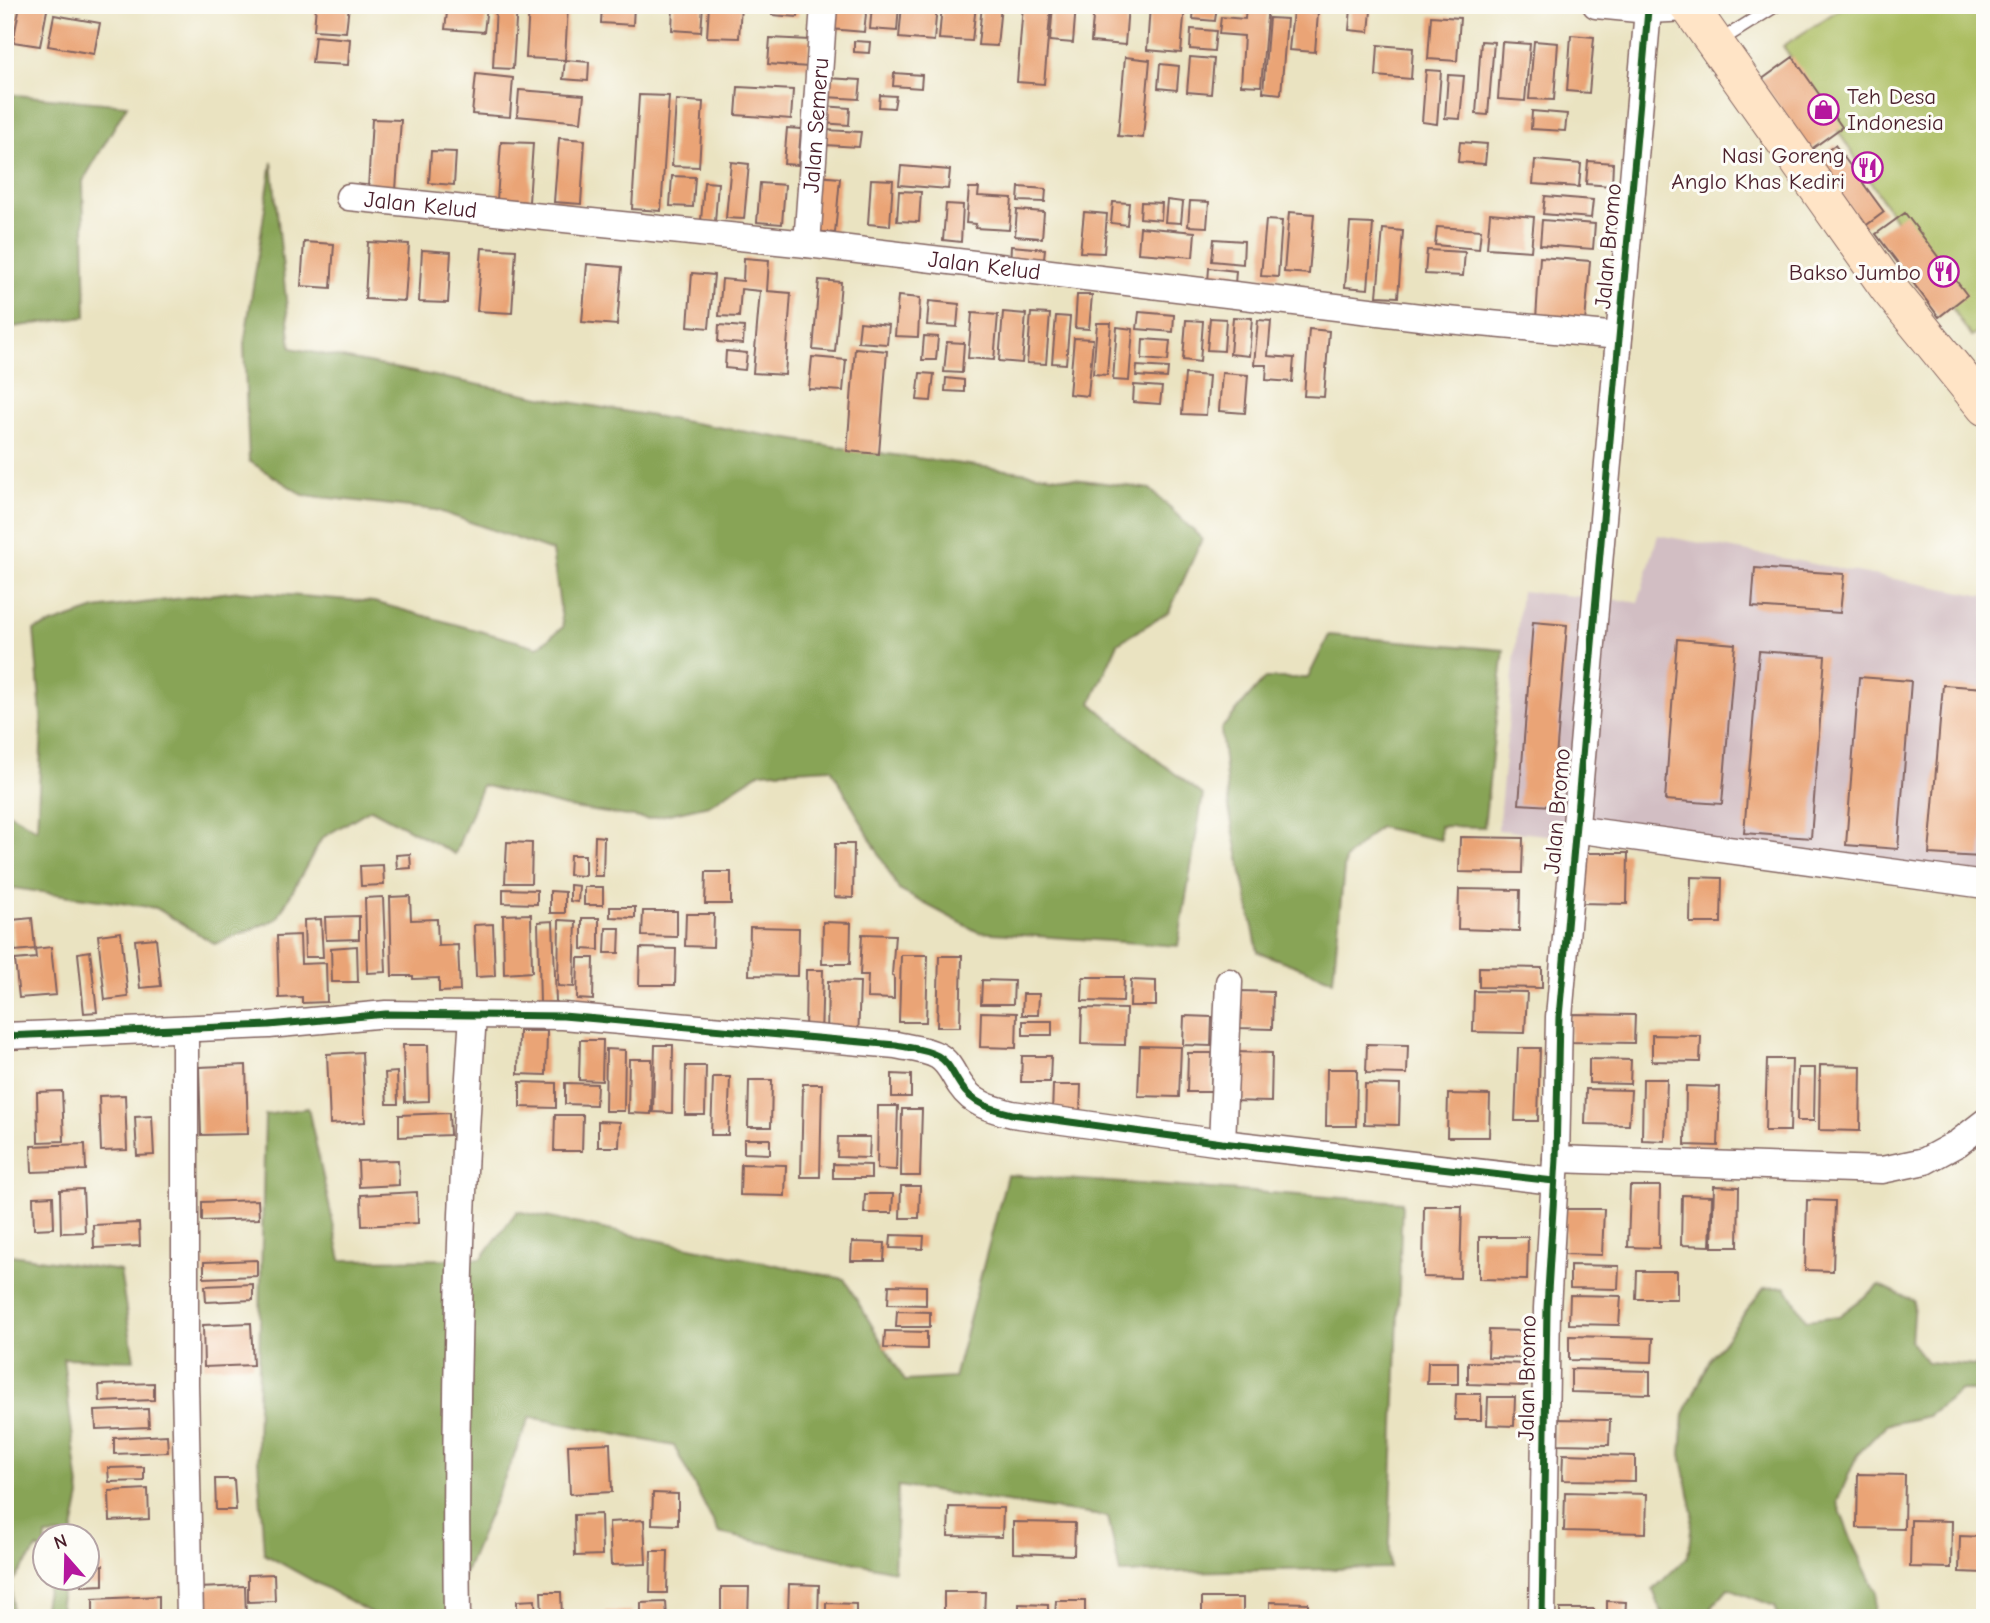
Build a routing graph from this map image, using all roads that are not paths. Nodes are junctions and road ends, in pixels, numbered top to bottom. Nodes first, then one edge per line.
1 (824, 5) edge
2 (1596, 5) edge
3 (1777, 5) edge
4 (1689, 7) edge
5 (1648, 10) junction
6 (1715, 44) junction
7 (349, 197) dead end
8 (807, 244) junction
9 (1619, 336) junction
10 (1985, 408) edge
11 (1574, 829) junction
12 (1985, 885) edge
13 (1229, 982) dead end
14 (473, 1015) junction
15 (185, 1029) junction
16 (5, 1036) edge
17 (1985, 1122) edge
18 (1222, 1143) junction
19 (1555, 1170) junction
20 (190, 1618) edge
21 (457, 1618) edge
22 (1542, 1618) edge

1 - 8 street, Jalan Semeru
2 - 5 street
3 - 6 lane
4 - 5 street
4 - 6 main road
5 - 9 street, Jalan Bromo
6 - 10 main road
7 - 8 street, Jalan Kelud
8 - 9 street, Jalan Kelud
9 - 11 street, Jalan Bromo
11 - 12 street
11 - 19 street, Jalan Bromo
13 - 18 street
14 - 15 street
14 - 18 street
14 - 21 street
15 - 16 street
15 - 20 street
17 - 19 street
18 - 19 street
19 - 22 street, Jalan Bromo

